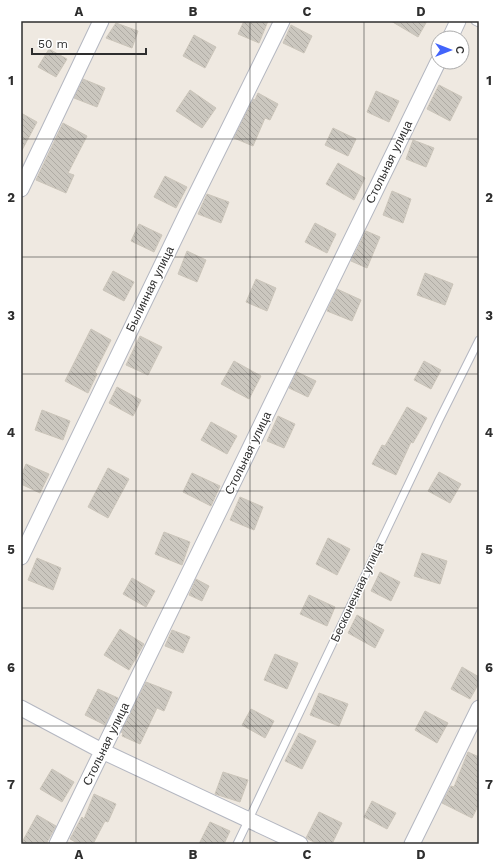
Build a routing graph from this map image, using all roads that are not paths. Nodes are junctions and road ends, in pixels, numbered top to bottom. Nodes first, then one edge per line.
1 (102, 21) edge
2 (282, 21) edge
3 (475, 21) edge
4 (479, 23) edge
5 (434, 70) edge
6 (21, 189) edge
7 (479, 340) edge
8 (21, 558) edge
9 (21, 708) edge
10 (479, 708) edge
11 (102, 751) junction
12 (249, 819) junction
13 (57, 844) edge
14 (237, 844) edge
15 (300, 844) edge
16 (412, 844) edge

1 - 6 street
2 - 8 street, Былинная улица
3 - 4 lane
5 - 11 street, Стольная улица
7 - 12 lane, Бесконечная улица
9 - 11 street
10 - 16 street
11 - 12 street
11 - 13 street, Стольная улица
12 - 14 lane, Бесконечная улица
12 - 15 street

